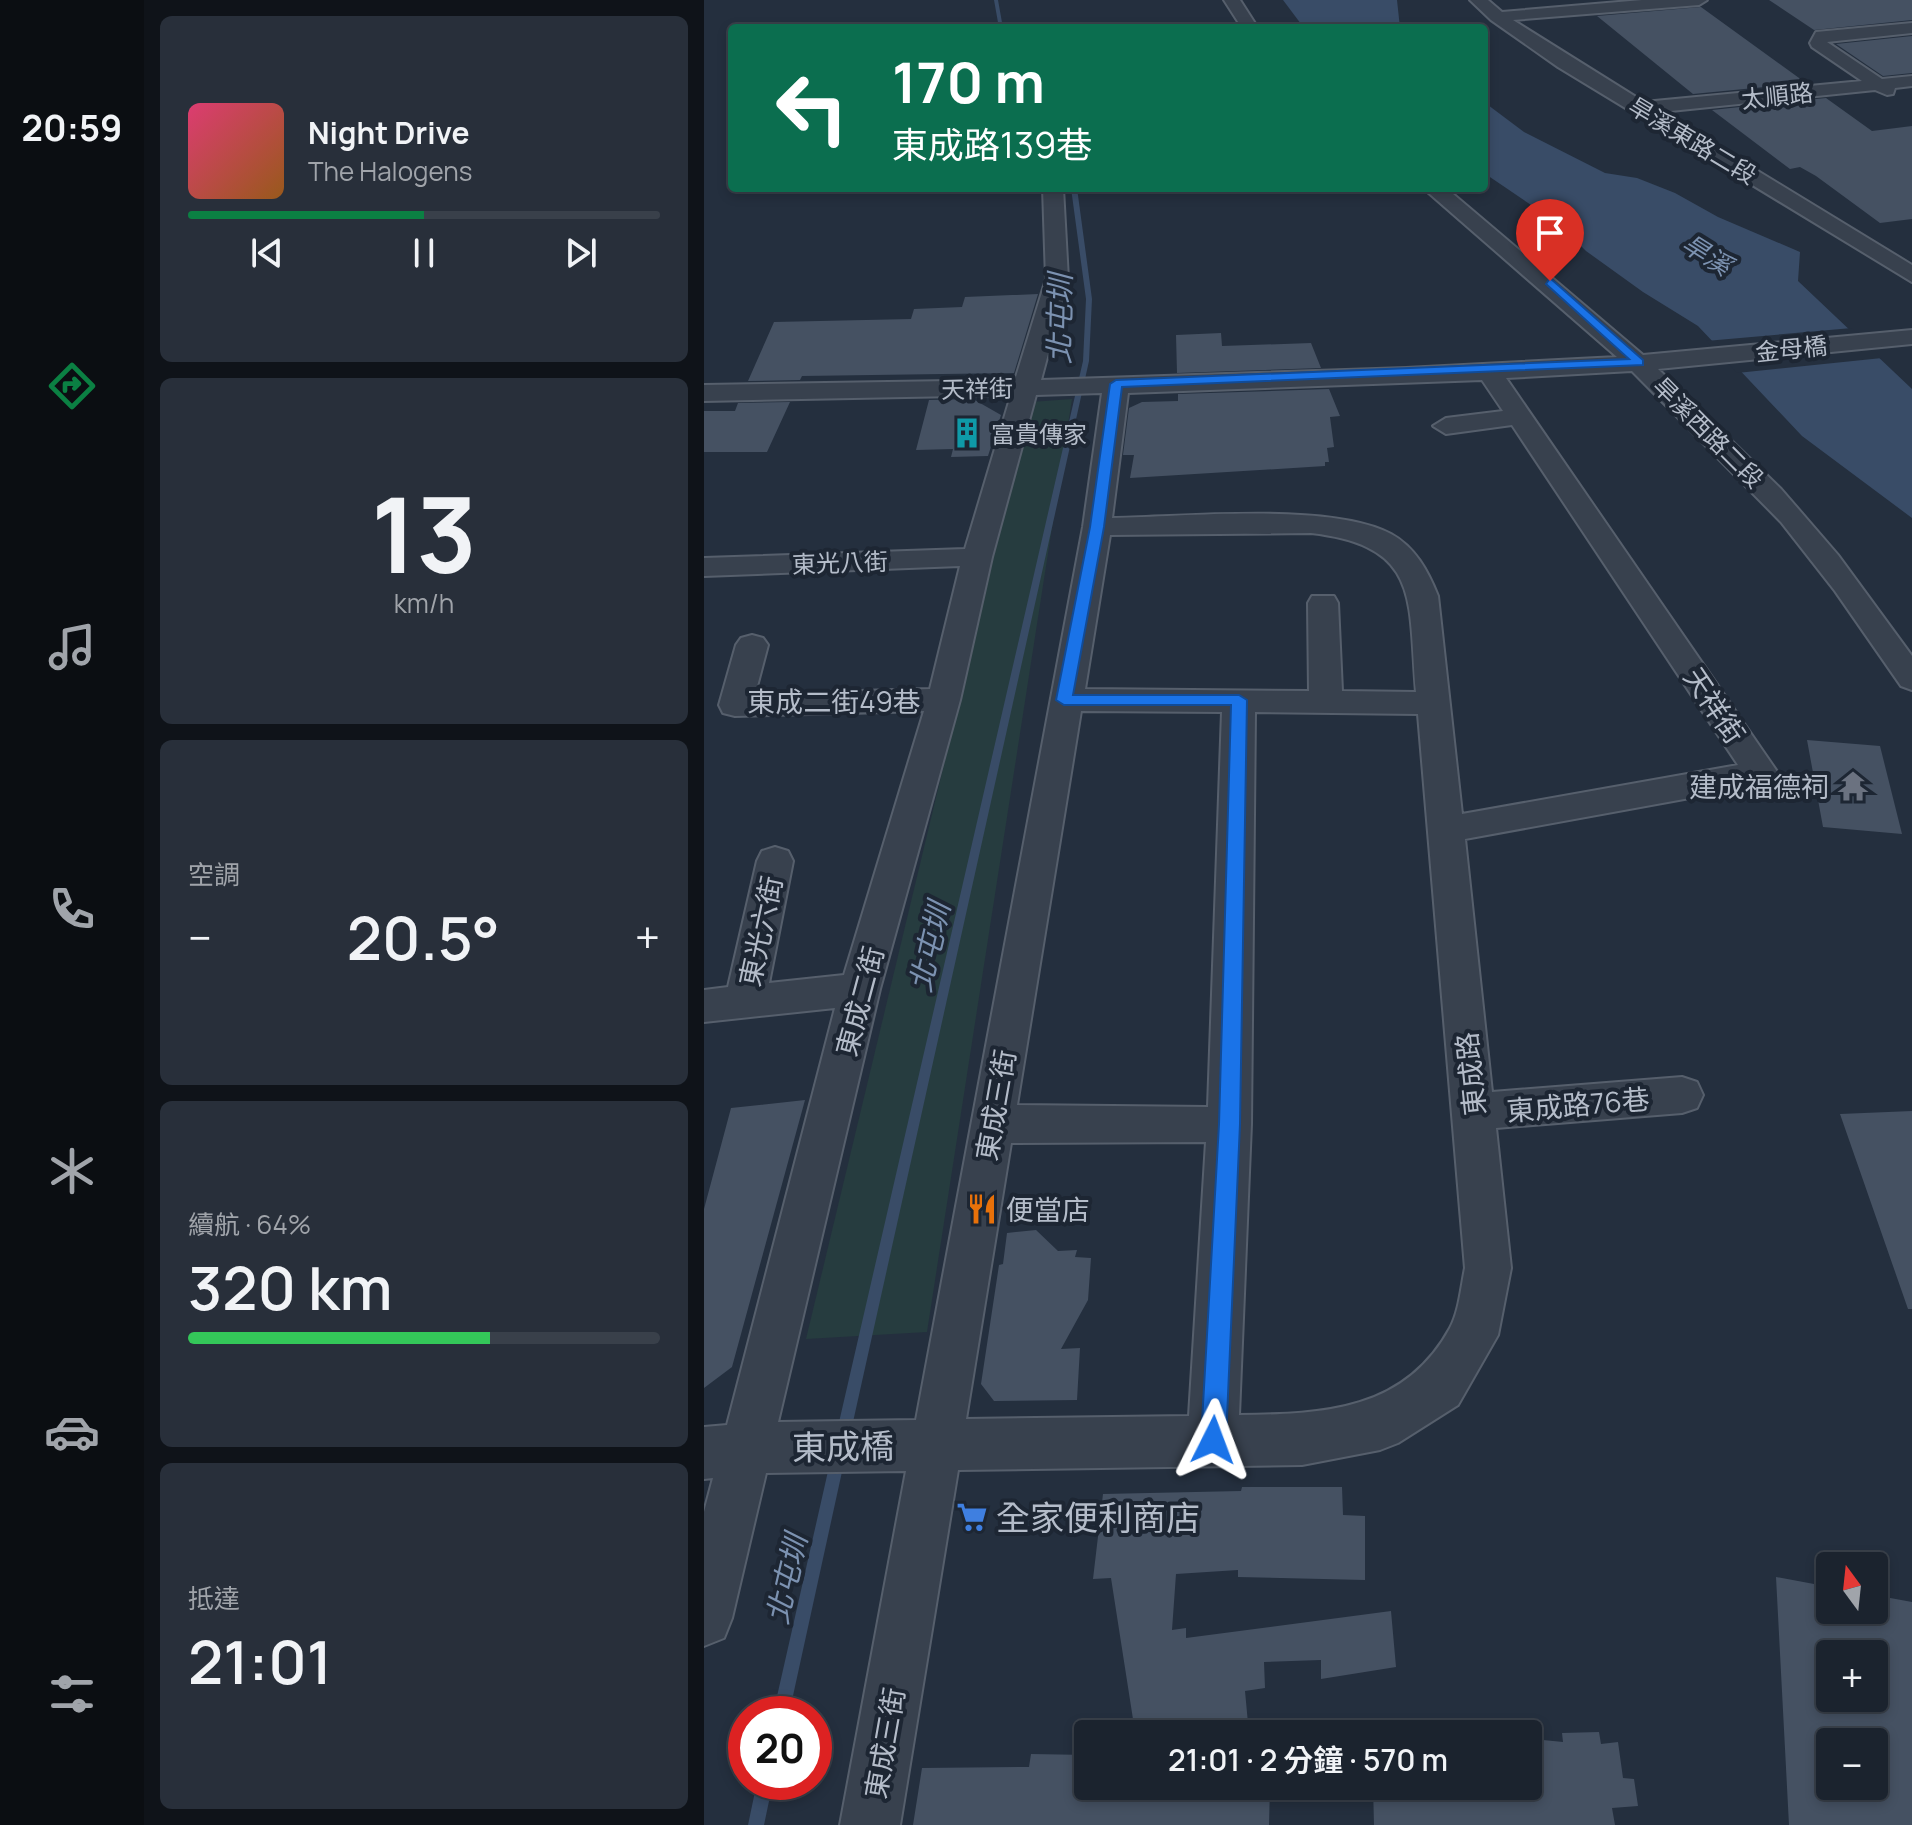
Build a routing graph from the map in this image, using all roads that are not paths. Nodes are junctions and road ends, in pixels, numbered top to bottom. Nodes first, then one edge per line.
1 (1232, 0) edge
2 (1478, 0) edge
3 (1699, 0) edge
4 (1497, 17) junction
5 (1247, 24) edge
6 (1912, 28) edge
7 (1912, 81) edge
8 (1896, 93) edge
9 (1648, 112) junction
10 (1053, 192) edge
11 (1438, 192) edge
12 (1912, 275) edge
13 (1912, 337) edge
14 (1671, 360) joint
15 (1639, 363) junction
16 (1489, 371) junction
17 (1116, 384) junction
18 (1025, 388) junction
19 (704, 393) edge
20 (1520, 416) junction
21 (1446, 426) dead end
22 (1097, 527) junction
23 (977, 557) junction
24 (704, 567) edge
25 (1323, 603) dead end
26 (752, 645) dead end
27 (1912, 679) edge
28 (944, 700) junction
29 (1064, 700) junction
30 (1239, 700) junction
31 (1326, 701) junction
32 (1432, 703) junction
33 (1445, 830) junction
34 (775, 861) dead end
35 (860, 989) junction
36 (745, 1001) junction
37 (704, 1006) edge
38 (1682, 1095) dead end
39 (1474, 1111) junction
40 (992, 1124) junction
41 (1203, 1124) dead end
42 (1213, 1440) junction
43 (938, 1445) junction
44 (726, 1450) edge
45 (704, 1618) edge
46 (870, 1825) edge

1 - 5 street
2 - 4 street, 旱溪東路二段
3 - 4 street
4 - 9 street, 旱溪東路二段
6 - 8 street
7 - 8 street, 太順路
8 - 9 street, 太順路
9 - 12 street, 旱溪東路二段
10 - 18 street, 東成二街
11 - 15 street, 旱溪西路二段
13 - 14 street, 金母橋
14 - 15 street, 天祥街
15 - 16 street, 天祥街
15 - 27 street, 旱溪西路二段
16 - 17 street, 天祥街
16 - 20 street, 天祥街
17 - 18 street, 天祥街
17 - 22 street, 東成三街
18 - 19 street, 天祥街
18 - 23 street, 東成二街
20 - 21 street
20 - 33 street, 天祥街
22 - 29 street, 東成三街
22 - 32 street, 東成路
23 - 24 street, 東光八街
23 - 28 street, 東成二街
25 - 31 street
26 - 28 street, 東成二街49巷
28 - 35 street, 東成二街
29 - 30 street
29 - 40 street, 東成三街
30 - 31 street
30 - 42 street
31 - 32 street
32 - 33 street, 東成路
33 - 39 street, 東成路
34 - 36 street, 東光六街
35 - 36 street, 東光六街
35 - 44 street, 東成二街
36 - 37 street, 東光六街
38 - 39 street, 東成路76巷
39 - 42 street, 東成路
40 - 41 street
40 - 43 street, 東成三街
42 - 43 street, 東成路
43 - 44 street, 東成橋
43 - 46 street, 東成三街
44 - 45 street, 東成二街

